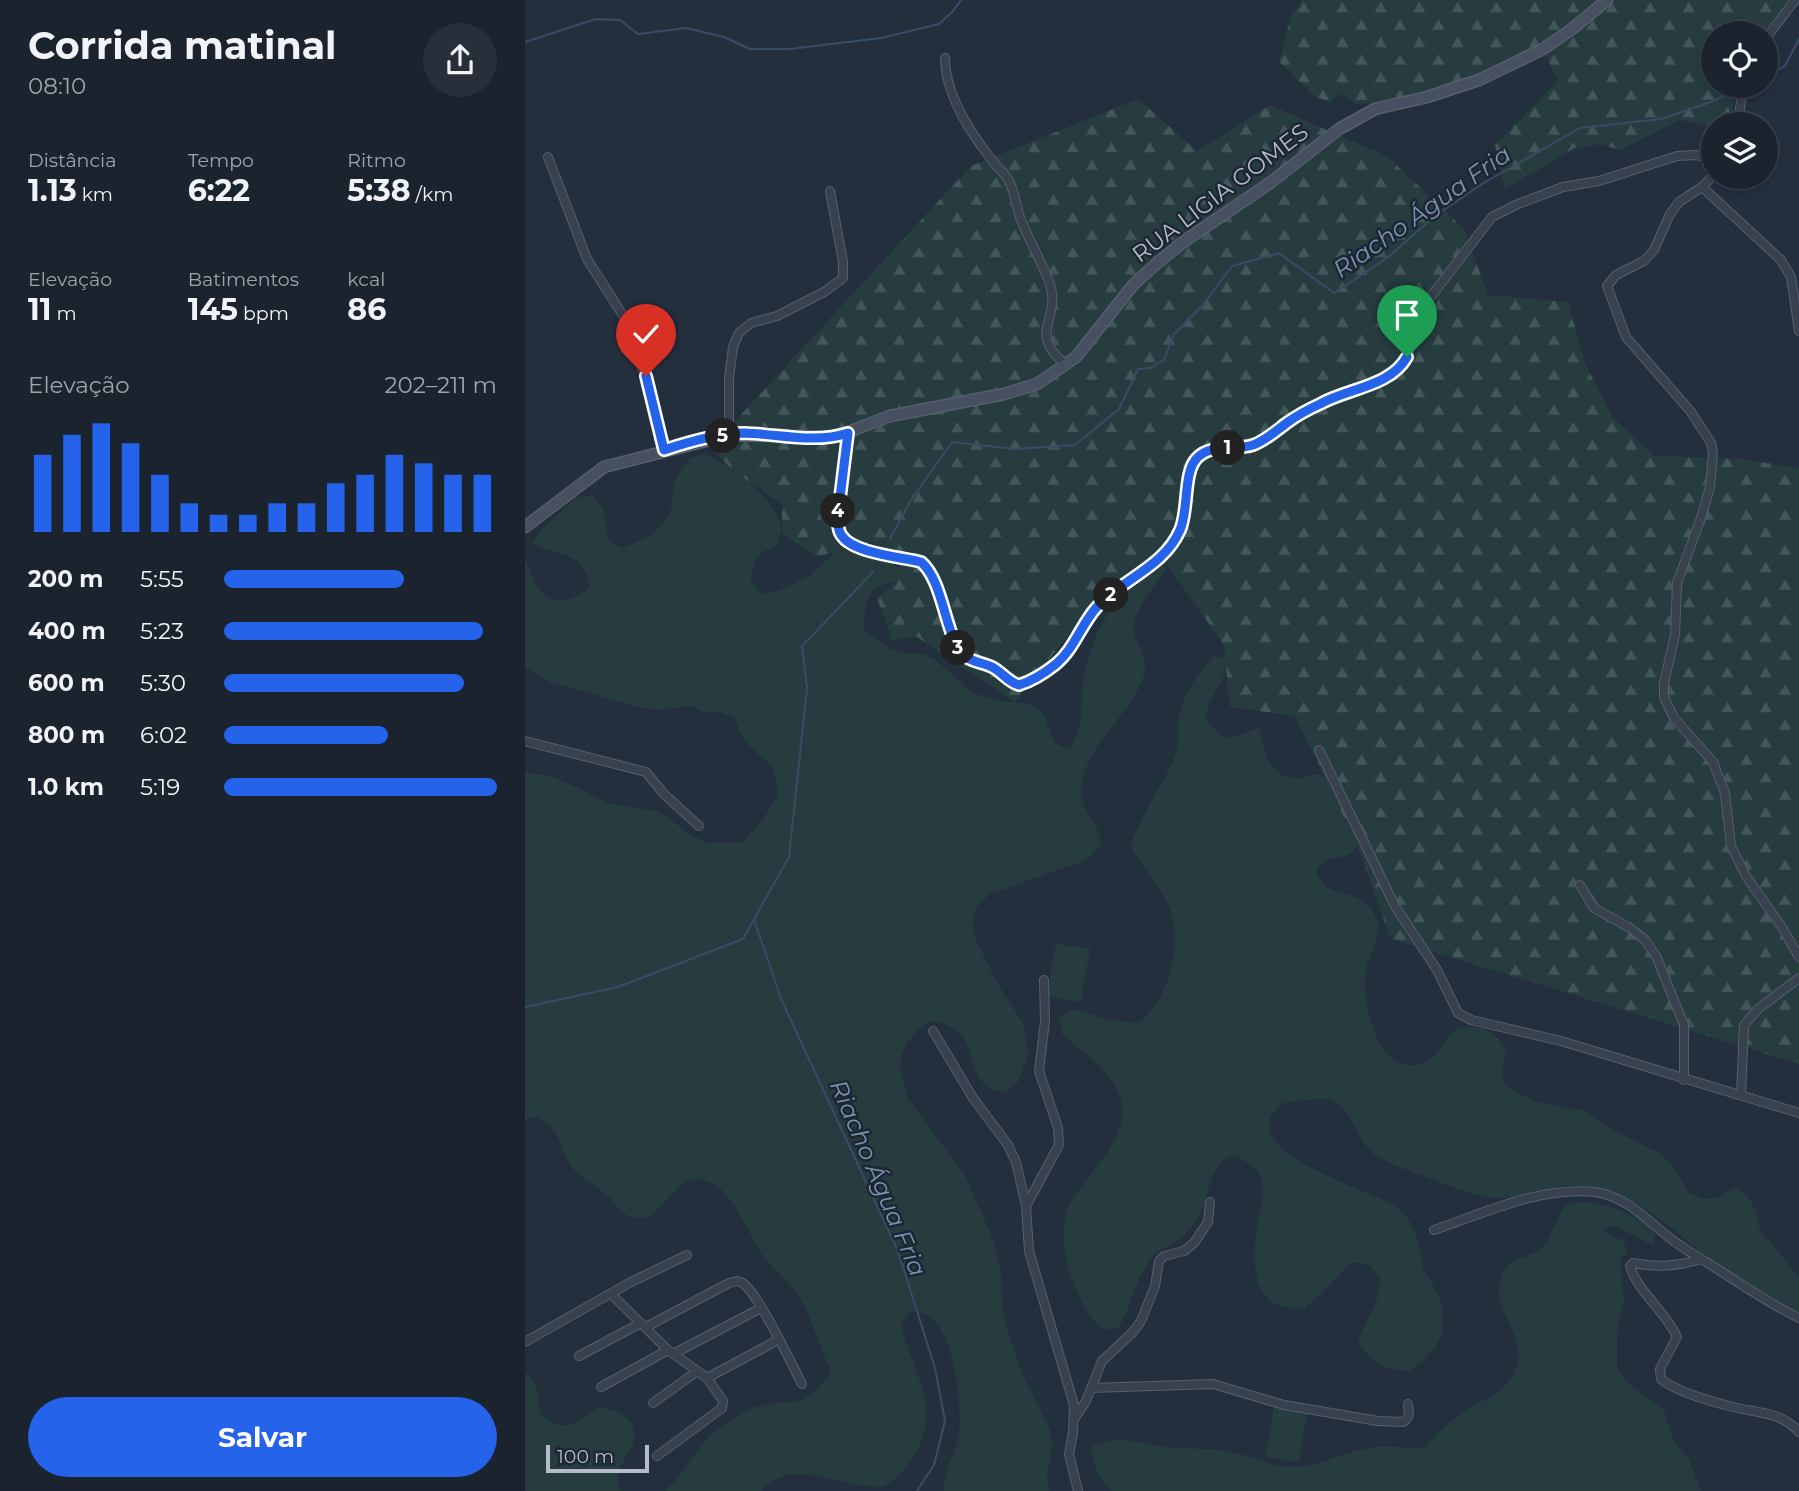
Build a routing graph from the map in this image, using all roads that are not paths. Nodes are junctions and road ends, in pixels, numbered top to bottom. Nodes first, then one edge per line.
1 (1607, 0) edge
2 (1795, 0) edge
3 (1778, 22) edge
4 (945, 58) dead end
5 (1701, 156) edge
6 (548, 157) dead end
7 (1701, 188) edge
8 (1704, 189) edge
9 (830, 191) dead end
10 (1799, 331) edge
11 (1066, 365) junction
12 (848, 433) junction
13 (729, 435) junction
14 (664, 450) junction
15 (525, 527) edge
16 (525, 741) edge
17 (1319, 750) dead end
18 (699, 826) dead end
19 (1580, 885) dead end
20 (1799, 957) edge
21 (1799, 978) edge
22 (1044, 980) dead end
23 (933, 1031) dead end
24 (1684, 1080) junction
25 (1741, 1096) junction
26 (1799, 1113) edge
27 (1210, 1202) dead end
28 (1025, 1206) junction
29 (1434, 1230) dead end
30 (687, 1255) dead end
31 (1702, 1259) junction
32 (611, 1294) junction
33 (761, 1308) junction
34 (1799, 1318) edge
35 (643, 1325) junction
36 (778, 1340) junction
37 (525, 1342) edge
38 (670, 1352) junction
39 (579, 1356) dead end
40 (696, 1372) junction
41 (707, 1378) junction
42 (802, 1384) dead end
43 (601, 1387) dead end
44 (1091, 1388) junction
45 (653, 1403) dead end
46 (1408, 1404) dead end
47 (1074, 1419) junction
48 (1799, 1432) edge
49 (657, 1456) dead end
50 (1078, 1491) edge

1 - 11 street, RUA LIGIA GOMES
2 - 3 street
4 - 11 street
5 - 12 street
6 - 14 street
7 - 20 street
8 - 10 street
9 - 13 street
11 - 12 street, RUA LIGIA GOMES
12 - 13 street, RUA LIGIA GOMES
13 - 14 street, RUA LIGIA GOMES
14 - 15 street, RUA LIGIA GOMES
16 - 18 street
17 - 24 street
19 - 24 street
21 - 25 street
22 - 28 street
23 - 28 street
24 - 25 street
25 - 26 street
27 - 44 street
28 - 47 street
29 - 31 street
30 - 32 street
31 - 34 street
31 - 48 street
32 - 35 street
32 - 37 street
33 - 35 street
33 - 36 street
33 - 38 street
35 - 38 street
35 - 39 street
36 - 41 street
36 - 42 street
38 - 40 street
38 - 43 street
40 - 41 street
40 - 45 street
41 - 49 street
44 - 46 street
44 - 47 street
47 - 50 street

